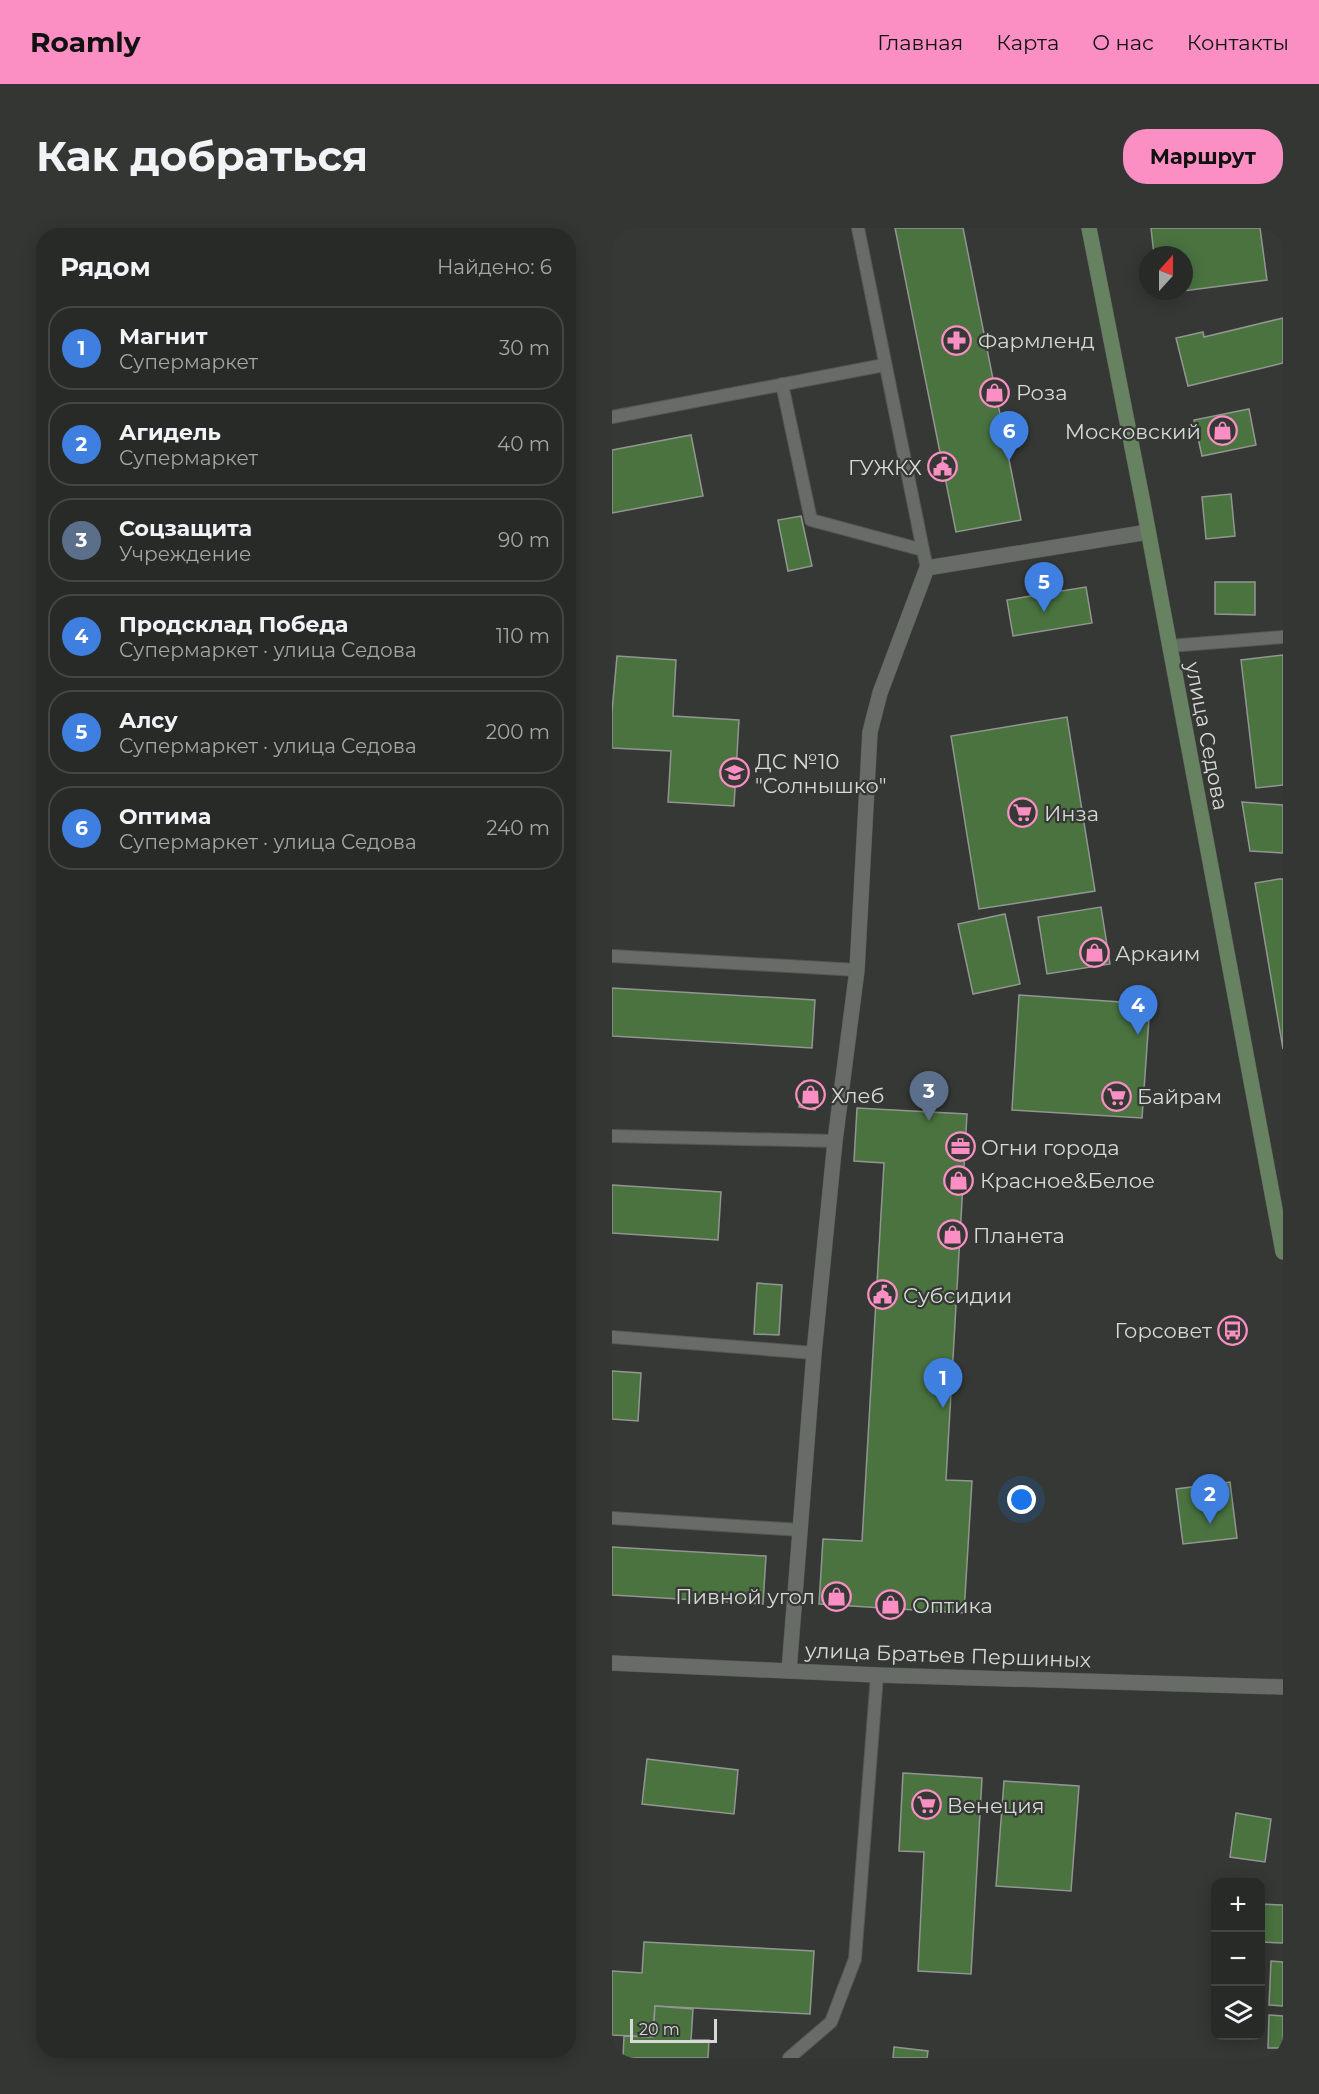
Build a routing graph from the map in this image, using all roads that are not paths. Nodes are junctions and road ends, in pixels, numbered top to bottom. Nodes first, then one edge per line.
1 (858, 228) edge
2 (1089, 228) edge
3 (884, 365) junction
4 (782, 384) junction
5 (612, 417) edge
6 (1148, 532) junction
7 (923, 550) junction
8 (927, 568) junction
9 (1283, 637) edge
10 (1169, 646) junction
11 (612, 956) edge
12 (856, 970) junction
13 (612, 1136) edge
14 (835, 1142) junction
15 (1283, 1252) edge
16 (612, 1337) edge
17 (814, 1353) junction
18 (612, 1518) edge
19 (801, 1530) junction
20 (612, 1663) edge
21 (789, 1671) junction
22 (877, 1674) junction
23 (1283, 1687) edge
24 (789, 2058) edge

1 - 3 lane
2 - 6 main road, улица Седова
3 - 4 lane
3 - 7 lane
4 - 5 lane
4 - 7 lane
6 - 8 street
6 - 10 main road, улица Седова
7 - 8 lane
8 - 12 street
9 - 10 lane
10 - 15 main road, улица Седова
11 - 12 lane
12 - 14 street
13 - 14 lane
14 - 17 street
16 - 17 lane
17 - 19 street
18 - 19 lane
19 - 21 street
20 - 21 street, улица Братьев Першиных
21 - 22 street, улица Братьев Першиных
22 - 23 street, улица Братьев Першиных
22 - 24 lane

